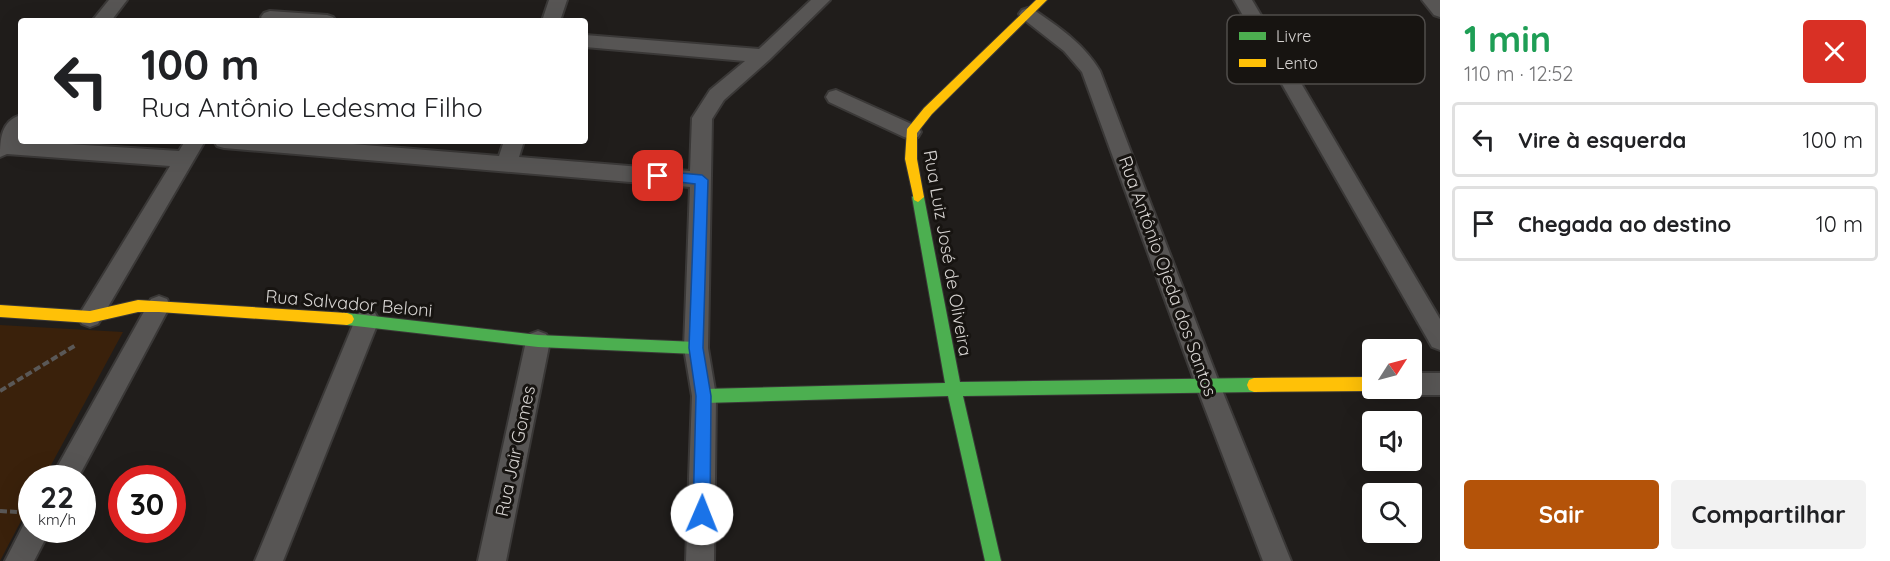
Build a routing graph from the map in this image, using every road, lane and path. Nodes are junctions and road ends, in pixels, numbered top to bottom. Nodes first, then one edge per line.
1 (118, 0) edge
2 (280, 0) edge
3 (558, 0) edge
4 (821, 0) edge
5 (1243, 0) edge
6 (1431, 0) edge
7 (1035, 7) edge
8 (1440, 11) edge
9 (1252, 15) edge
10 (103, 18) edge
11 (270, 18) edge
12 (553, 18) edge
13 (588, 40) edge
14 (763, 56) junction
15 (1292, 84) edge
16 (836, 96) dead end
17 (18, 126) edge
18 (911, 132) junction
19 (261, 144) edge
20 (513, 144) edge
21 (1, 147) edge
22 (190, 150) edge
23 (507, 164) junction
24 (702, 180) junction
25 (159, 306) junction
26 (0, 310) edge
27 (90, 317) junction
28 (367, 320) junction
29 (1440, 340) edge
30 (538, 341) junction
31 (79, 343) dead end
32 (696, 348) junction
33 (1362, 384) edge
34 (1422, 384) edge
35 (1440, 384) edge
36 (1208, 385) junction
37 (954, 388) junction
38 (0, 391) edge
39 (704, 396) junction
40 (71, 465) edge
41 (29, 543) edge
42 (19, 561) edge
43 (269, 561) edge
44 (492, 561) edge
45 (700, 561) edge
46 (993, 561) edge
47 (1277, 561) edge

1 - 10 street
2 - 11 street
3 - 12 street
4 - 14 street
5 - 9 street
6 - 8 street
7 - 18 street, Rua Luiz José de Oliveira
7 - 36 street, Rua Antônio Ojeda dos Santos
13 - 14 street
14 - 24 street
15 - 29 street
16 - 18 street
17 - 21 street
18 - 37 street, Rua Luiz José de Oliveira
19 - 23 street
20 - 23 street
21 - 22 street
22 - 27 street
23 - 24 street
24 - 32 street
25 - 27 street, Rua Salvador Beloni
25 - 28 street, Rua Salvador Beloni
25 - 40 street
26 - 27 street, Rua Salvador Beloni
28 - 30 street, Rua Salvador Beloni
28 - 43 street
30 - 32 street, Rua Salvador Beloni
30 - 44 street, Rua Jair Gomes
31 - 38 path
32 - 39 street
33 - 36 street
34 - 35 street
36 - 37 street
36 - 47 street, Rua Antônio Ojeda dos Santos
37 - 39 street
37 - 46 street, Rua Luiz José de Oliveira
39 - 45 street
41 - 42 street

